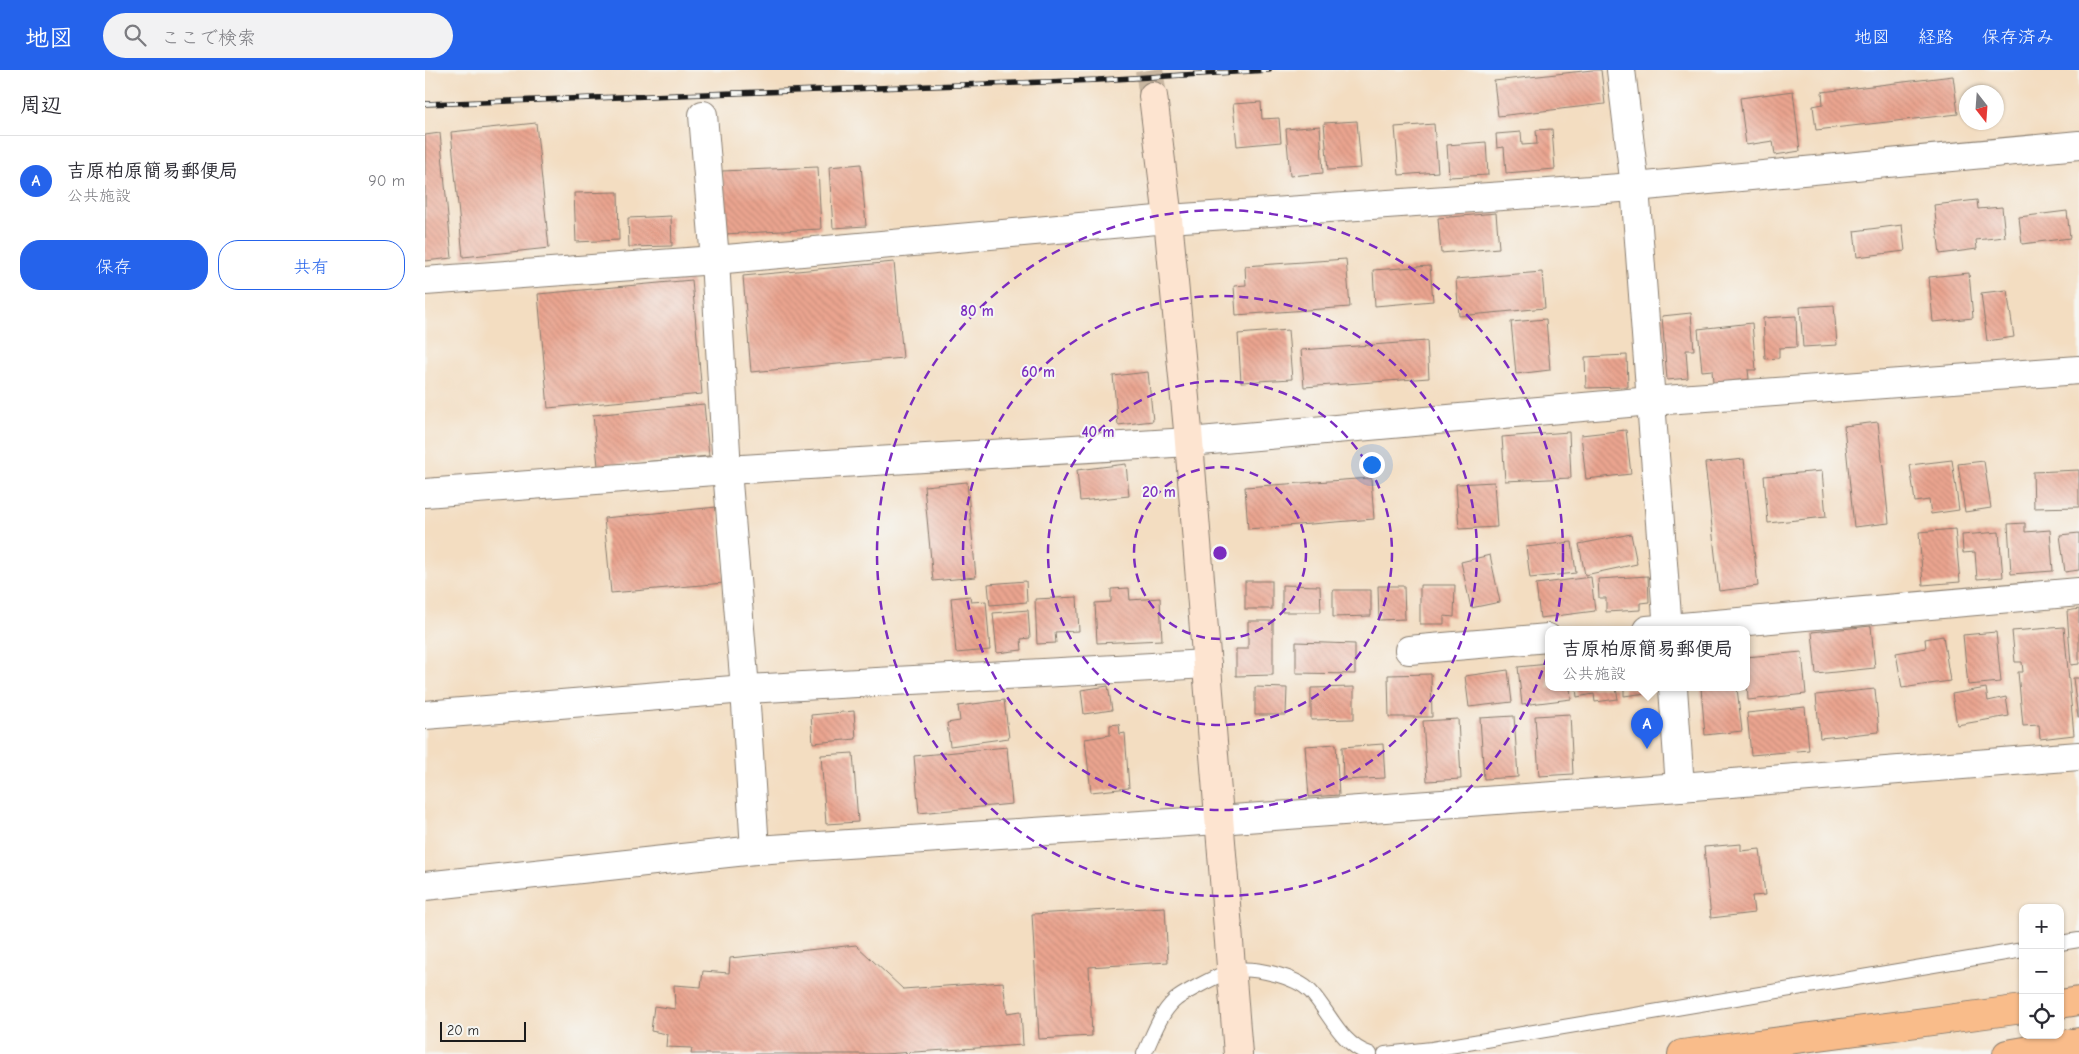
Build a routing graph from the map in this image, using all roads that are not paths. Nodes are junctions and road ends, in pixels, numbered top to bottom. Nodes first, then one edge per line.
1 (1621, 70) edge
2 (1153, 96) tunnel mouth
3 (703, 115) dead end
4 (2079, 145) edge
5 (1635, 188) junction
6 (1168, 219) junction
7 (715, 260) junction
8 (425, 281) edge
9 (2079, 370) edge
10 (1651, 401) junction
11 (1189, 442) junction
12 (727, 470) junction
13 (425, 493) edge
14 (2079, 592) edge
15 (1661, 626) edge
16 (1705, 626) edge
17 (1545, 638) edge
18 (1409, 650) dead end
19 (1207, 664) junction
20 (745, 689) junction
21 (1673, 691) edge
22 (425, 715) edge
23 (2079, 756) edge
24 (1680, 787) junction
25 (1218, 820) junction
26 (755, 850) junction
27 (425, 886) edge
28 (2079, 940) edge
29 (2064, 942) edge
30 (2019, 951) edge
31 (1232, 971) junction
32 (2079, 1001) edge
33 (2064, 1003) edge
34 (2019, 1010) edge
35 (2079, 1042) edge
36 (1144, 1054) edge
37 (1238, 1054) edge
38 (1370, 1054) edge
39 (1385, 1054) edge
40 (1682, 1054) edge
41 (2007, 1054) edge

1 - 5 street
2 - 6 street
3 - 7 street
4 - 5 street
5 - 6 street
5 - 10 street
6 - 7 street
6 - 11 street
7 - 8 street
7 - 12 street
9 - 10 street
10 - 11 street
10 - 15 street
11 - 12 street
11 - 19 street
12 - 13 street
12 - 20 street
14 - 16 street
17 - 18 street
19 - 20 street
19 - 25 street
20 - 22 street
20 - 26 street
21 - 24 street
23 - 24 street
24 - 25 street
25 - 26 street
25 - 31 street
26 - 27 street
28 - 29 lane
30 - 39 lane
31 - 36 lane
31 - 37 street
31 - 38 lane
32 - 33 highway
34 - 40 highway
35 - 41 highway

